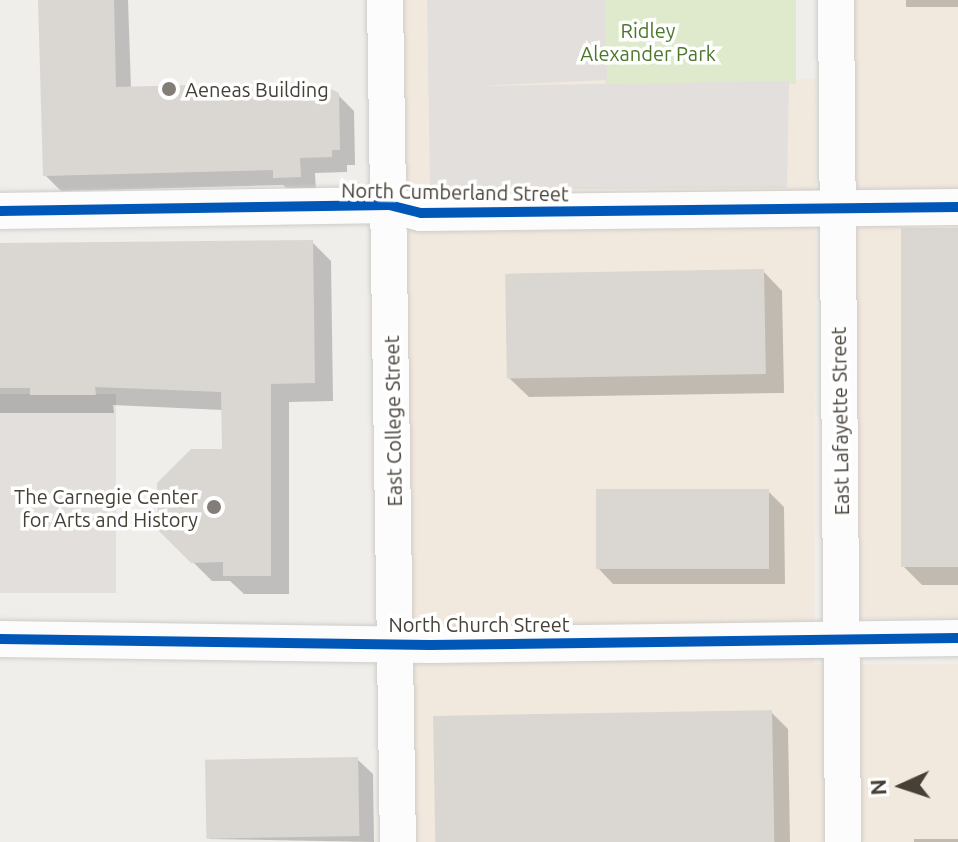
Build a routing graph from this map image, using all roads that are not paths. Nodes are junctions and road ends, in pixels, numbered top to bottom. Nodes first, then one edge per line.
1 (385, 0) edge
2 (836, 0) edge
3 (389, 205) junction
4 (958, 207) edge
5 (838, 208) junction
6 (0, 211) edge
7 (842, 637) junction
8 (958, 638) edge
9 (0, 639) edge
10 (396, 642) junction
11 (398, 842) edge
12 (843, 842) edge

1 - 3 street, East College Street
2 - 5 street, East Lafayette Street
3 - 5 street, North Cumberland Street
3 - 6 street, North Cumberland Street
3 - 10 street, East College Street
4 - 5 street, North Cumberland Street
5 - 7 street, East Lafayette Street
7 - 8 street, North Church Street
7 - 10 street, North Church Street
7 - 12 street, East Lafayette Street
9 - 10 street, North Church Street
10 - 11 street, East College Street

